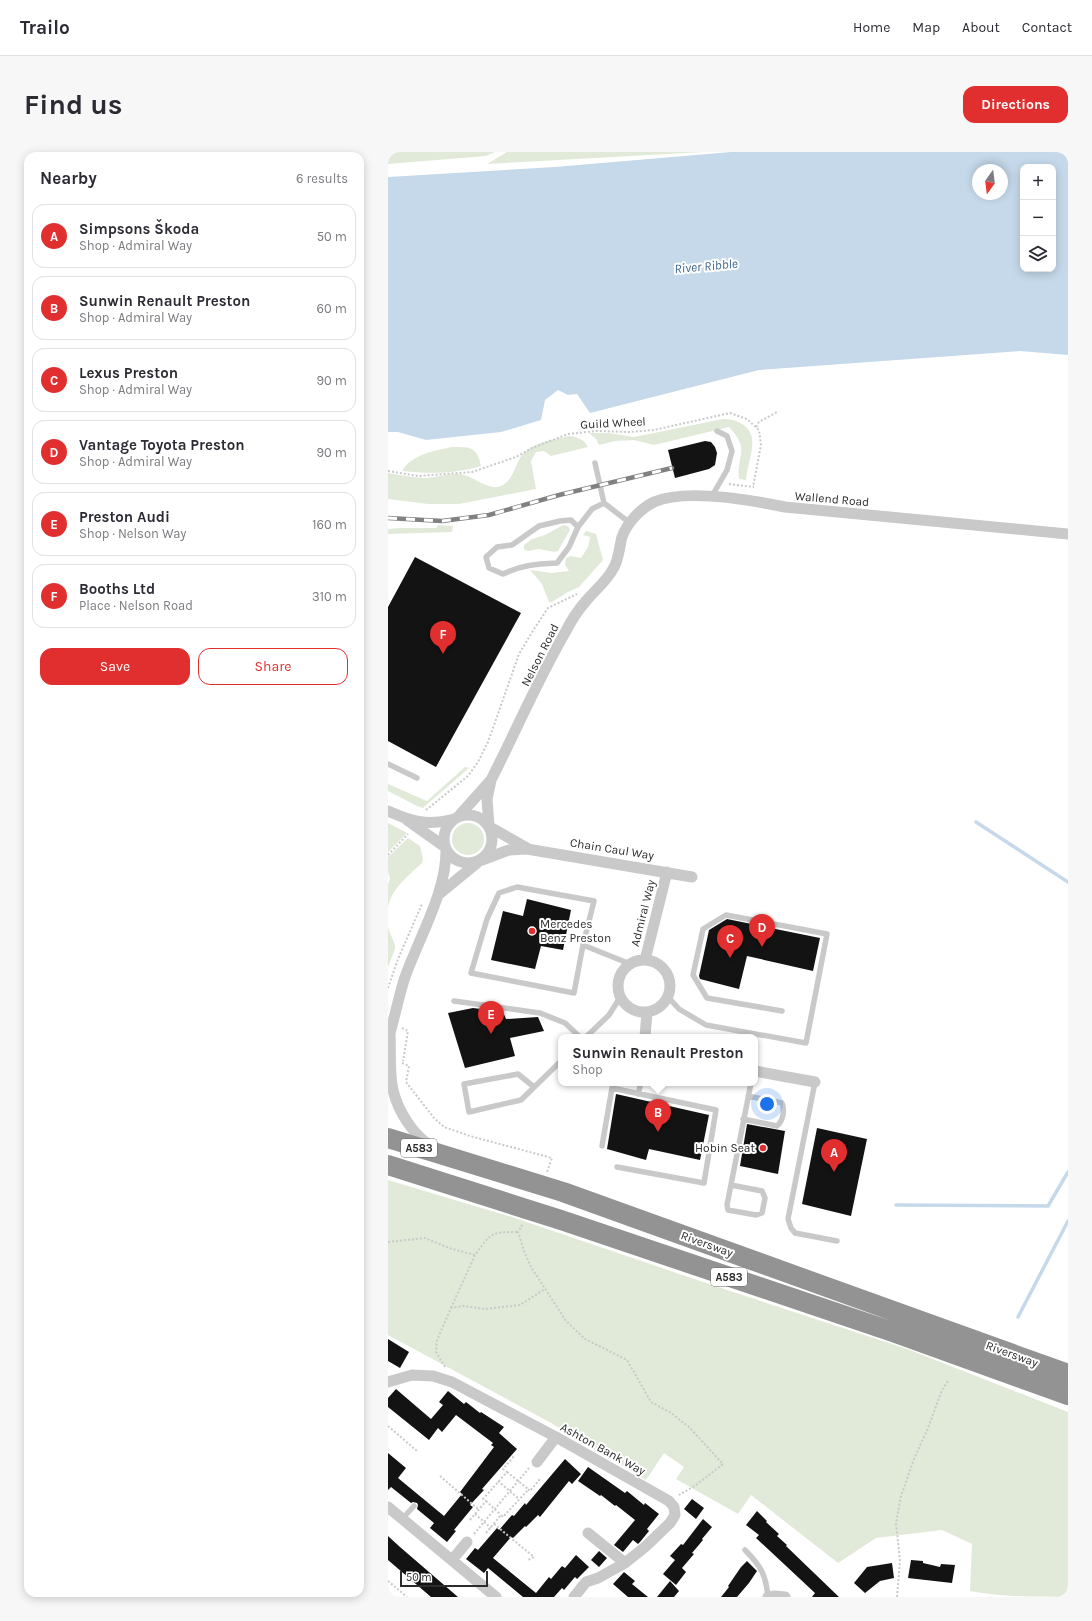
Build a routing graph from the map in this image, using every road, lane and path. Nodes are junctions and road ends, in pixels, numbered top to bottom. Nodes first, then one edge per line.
1 (777, 412) dead end
2 (756, 427) junction
3 (717, 431) dead end
4 (595, 463) dead end
5 (388, 471) edge
6 (754, 487) dead end
7 (712, 496) junction
8 (604, 504) junction
9 (630, 523) junction
10 (578, 527) junction
11 (1068, 534) edge
12 (620, 549) joint
13 (388, 764) edge
14 (417, 778) dead end
15 (491, 780) junction
16 (388, 811) edge
17 (456, 818) junction
18 (405, 819) junction
19 (490, 826) junction
20 (411, 832) dead end
21 (446, 848) junction
22 (527, 848) junction
23 (388, 855) edge
24 (480, 860) junction
25 (667, 872) junction
26 (692, 876) dead end
27 (438, 895) junction
28 (424, 899) dead end
29 (583, 945) junction
30 (645, 960) junction
31 (630, 964) junction
32 (388, 988) edge
33 (621, 996) junction
34 (668, 997) junction
35 (454, 1001) dead end
36 (782, 1011) dead end
37 (647, 1012) junction
38 (577, 1034) edge
39 (589, 1034) edge
40 (645, 1034) edge
41 (756, 1034) edge
42 (758, 1034) edge
43 (389, 1037) edge
44 (402, 1063) dead end
45 (558, 1065) edge
46 (758, 1072) edge
47 (815, 1082) joint
48 (640, 1086) edge
49 (750, 1086) edge
50 (534, 1087) junction
51 (638, 1094) junction
52 (748, 1096) junction
53 (744, 1119) junction
54 (388, 1138) edge
55 (602, 1146) dead end
56 (388, 1153) edge
57 (449, 1157) junction
58 (388, 1165) edge
59 (617, 1167) dead end
60 (546, 1173) dead end
61 (731, 1185) junction
62 (561, 1220) junction
63 (522, 1226) dead end
64 (518, 1232) junction
65 (837, 1241) dead end
66 (388, 1242) edge
67 (475, 1255) junction
68 (545, 1289) junction
69 (451, 1308) junction
70 (1068, 1374) edge
71 (948, 1381) dead end
72 (388, 1382) edge
73 (452, 1382) junction
74 (1068, 1395) edge
75 (388, 1426) edge
76 (556, 1437) junction
77 (417, 1451) dead end
78 (514, 1456) dead end
79 (537, 1462) joint
80 (507, 1472) junction
81 (440, 1476) dead end
82 (540, 1479) dead end
83 (498, 1481) junction
84 (518, 1482) junction
85 (528, 1489) junction
86 (509, 1492) junction
87 (519, 1499) junction
88 (669, 1500) junction
89 (486, 1501) junction
90 (414, 1506) dead end
91 (388, 1507) edge
92 (478, 1510) junction
93 (494, 1510) junction
94 (475, 1514) junction
95 (501, 1515) junction
96 (402, 1519) junction
97 (470, 1520) dead end
98 (484, 1522) junction
99 (494, 1524) junction
100 (491, 1528) junction
101 (486, 1533) dead end
102 (588, 1533) dead end
103 (467, 1542) joint
104 (745, 1550) dead end
105 (452, 1560) junction
106 (528, 1560) dead end
107 (625, 1563) junction
108 (388, 1581) edge
109 (408, 1597) edge
110 (496, 1597) edge
111 (574, 1597) edge
112 (768, 1597) edge
113 (785, 1597) edge
114 (897, 1597) edge

1 - 2 path
2 - 5 path, Guild Wheel
2 - 6 path
3 - 7 lane
4 - 8 lane
7 - 9 street, Wallend Road
7 - 11 street, Wallend Road
8 - 9 lane
8 - 10 lane
9 - 12 street, Wallend Road
10 - 10 lane
12 - 15 street, Nelson Road
13 - 14 lane
15 - 17 street, Nelson Road
15 - 19 street, Nelson Road
16 - 18 street
17 - 18 street
17 - 19 street
17 - 21 street
18 - 21 street
19 - 22 street, Chain Caul Way
19 - 24 street
20 - 23 path
21 - 24 street
21 - 27 street
22 - 24 street, Chain Caul Way
22 - 25 street, Chain Caul Way
24 - 27 street
25 - 26 street, Chain Caul Way
25 - 30 street, Admiral Way
27 - 43 street
28 - 32 path
29 - 29 lane
29 - 31 lane
30 - 31 street, Admiral Way
30 - 34 street, Admiral Way
31 - 33 street
33 - 37 street
33 - 39 lane
34 - 37 street
34 - 41 lane
35 - 38 lane
36 - 42 lane
37 - 40 street
43 - 57 street
44 - 60 path
45 - 50 lane
46 - 47 street
47 - 65 lane
48 - 51 lane
49 - 52 lane
50 - 50 lane
51 - 55 lane
51 - 59 lane
52 - 53 lane
52 - 53 lane
53 - 61 lane
54 - 57 highway, Riversway / A583
56 - 62 highway, A583
57 - 70 highway, Riversway / A583
58 - 62 highway, Riversway / A583
61 - 61 lane
62 - 74 highway, Riversway / A583
63 - 64 path
64 - 67 path
64 - 68 path
66 - 67 path
67 - 69 path
68 - 69 path
68 - 88 path
69 - 73 path
71 - 114 path
72 - 73 street, Ashton Bank Way
73 - 76 street, Ashton Bank Way
75 - 77 path
76 - 79 street
76 - 88 street, Ashton Bank Way
78 - 80 path
79 - 84 path
80 - 83 path
80 - 84 path
81 - 92 path
82 - 85 path
83 - 86 path
83 - 89 path
84 - 85 path
84 - 86 path
85 - 87 path
86 - 87 path
86 - 93 path
87 - 95 path
88 - 107 street
89 - 92 path
89 - 93 path
90 - 96 lane
91 - 96 street
92 - 94 path
93 - 95 path
93 - 98 path
94 - 97 path
94 - 98 path
95 - 99 path
96 - 105 street
98 - 100 path
98 - 103 path
99 - 100 path
99 - 106 path
100 - 101 path
102 - 107 street
103 - 105 street
104 - 112 lane
105 - 110 street
107 - 111 street
108 - 109 path
112 - 113 street

